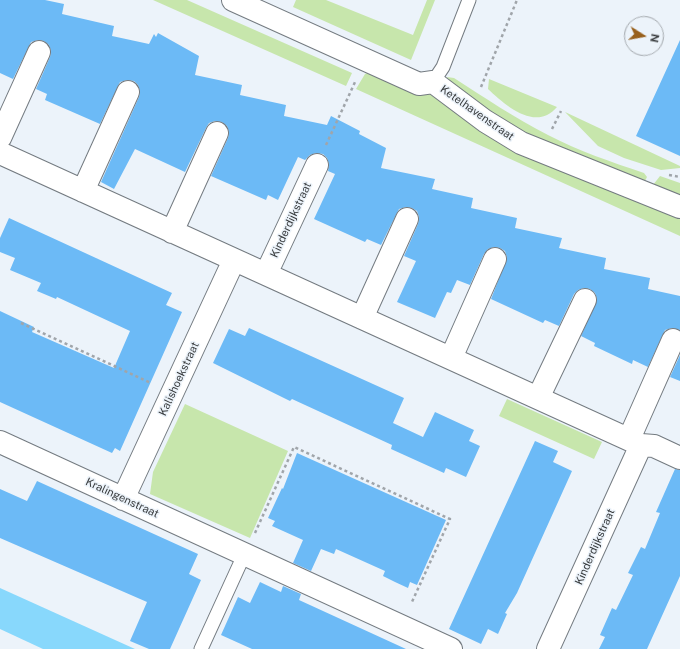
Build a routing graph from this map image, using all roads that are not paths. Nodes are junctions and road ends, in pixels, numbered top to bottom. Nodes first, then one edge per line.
1 (233, 0) edge
2 (469, 0) edge
3 (39, 52) dead end
4 (433, 82) junction
5 (128, 92) dead end
6 (217, 133) dead end
7 (0, 138) edge
8 (0, 154) edge
9 (317, 165) road end
10 (83, 191) junction
11 (680, 207) edge
12 (407, 219) dead end
13 (172, 232) junction
14 (496, 259) dead end
15 (234, 260) junction
16 (266, 274) junction
17 (585, 300) dead end
18 (362, 318) junction
19 (673, 340) dead end
20 (451, 358) junction
21 (538, 398) junction
22 (0, 442) edge
23 (635, 442) junction
24 (680, 458) edge
25 (123, 498) junction
26 (244, 555) junction
27 (201, 649) edge
28 (451, 649) edge
29 (548, 649) edge

1 - 4 street, Ketelhavenstraat
2 - 4 lane
3 - 7 street
4 - 11 street, Ketelhavenstraat
5 - 10 street
6 - 13 street
8 - 10 street
9 - 16 street, Kinderdijkstraat
10 - 13 street
12 - 18 street
13 - 15 street
14 - 20 street
15 - 16 street
15 - 25 street, Kalishoekstraat
16 - 18 street
17 - 21 street
18 - 20 street
19 - 23 street, Kinderdijkstraat
20 - 21 street
21 - 23 street
22 - 25 street, Kralingenstraat
23 - 24 street
23 - 29 street, Kinderdijkstraat
25 - 26 street, Kralingenstraat
26 - 27 lane
26 - 28 street, Kralingenstraat

